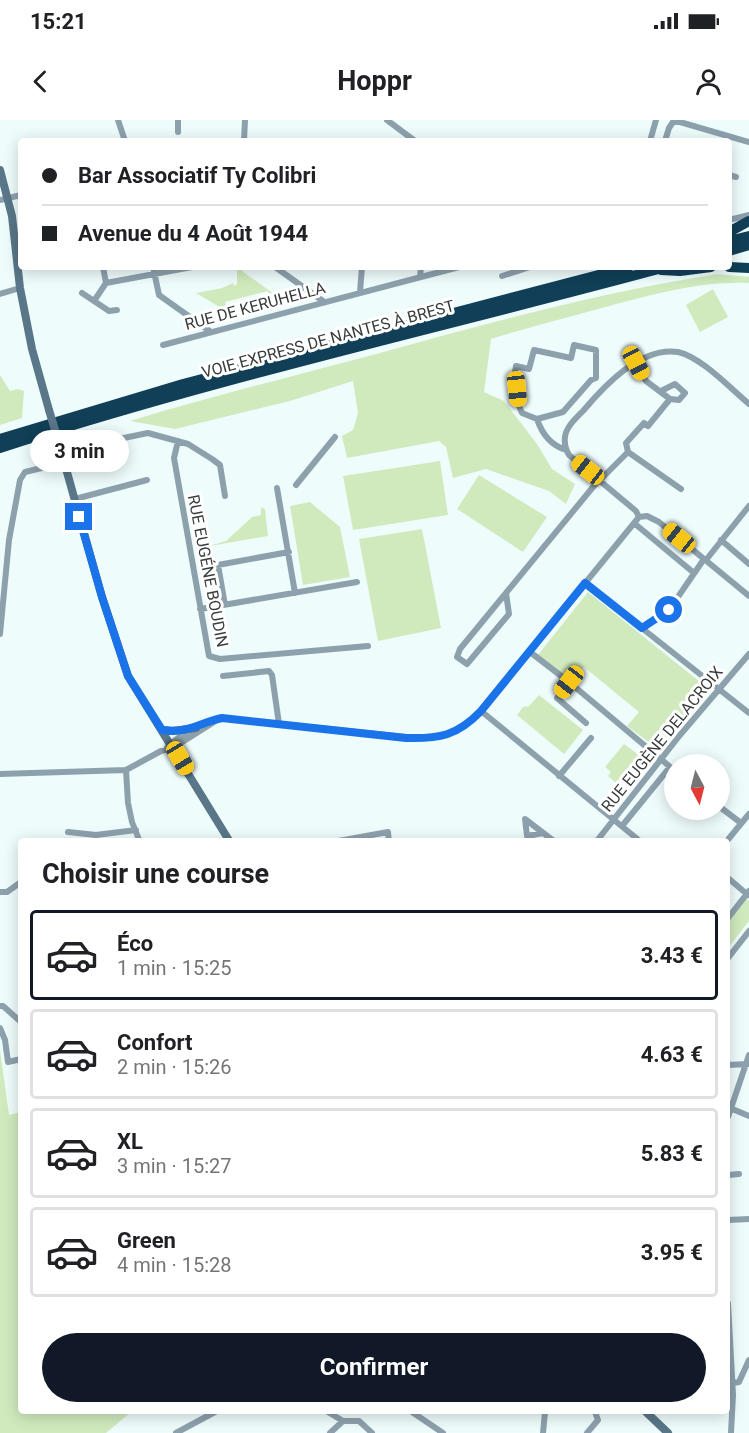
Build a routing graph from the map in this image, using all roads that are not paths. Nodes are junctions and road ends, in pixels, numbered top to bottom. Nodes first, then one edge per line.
1 (118, 120) edge
2 (178, 120) edge
3 (245, 120) edge
4 (387, 120) edge
5 (656, 120) edge
6 (672, 121) edge
7 (178, 132) dead end
8 (124, 138) edge
9 (244, 138) edge
10 (411, 138) edge
11 (651, 138) edge
12 (666, 138) edge
13 (725, 138) edge
14 (732, 140) edge
15 (749, 142) edge
16 (0, 170) edge
17 (732, 176) edge
18 (736, 177) dead end
19 (4, 199) edge
20 (749, 215) edge
21 (732, 219) edge
22 (749, 221) edge
23 (732, 230) edge
24 (749, 236) edge
25 (732, 240) edge
26 (749, 245) edge
27 (732, 249) edge
28 (732, 267) edge
29 (749, 268) edge
30 (18, 269) edge
31 (18, 270) edge
32 (104, 270) edge
33 (154, 270) edge
34 (279, 270) edge
35 (362, 270) edge
36 (421, 270) edge
37 (447, 270) edge
38 (515, 270) edge
39 (617, 270) edge
40 (654, 270) edge
41 (502, 276) dead end
42 (420, 277) junction
43 (106, 283) junction
44 (20, 288) junction
45 (360, 292) junction
46 (82, 293) dead end
47 (0, 294) edge
48 (94, 301) junction
49 (323, 302) junction
50 (117, 310) dead end
51 (211, 332) junction
52 (163, 345) dead end
53 (636, 363) junction
54 (596, 378) junction
55 (605, 384) junction
56 (661, 391) junction
57 (670, 399) junction
58 (749, 404) edge
59 (537, 419) junction
60 (335, 437) dead end
61 (0, 439) edge
62 (178, 441) junction
63 (0, 448) edge
64 (566, 450) junction
65 (628, 452) junction
66 (64, 463) junction
67 (147, 480) dead end
68 (600, 480) junction
69 (296, 485) dead end
70 (277, 488) dead end
71 (681, 489) dead end
72 (225, 496) dead end
73 (75, 499) junction
74 (749, 506) edge
75 (639, 517) junction
76 (634, 523) junction
77 (721, 540) junction
78 (289, 552) junction
79 (705, 559) junction
80 (749, 564) edge
81 (694, 573) junction
82 (357, 582) dead end
83 (585, 583) junction
84 (295, 593) junction
85 (506, 593) junction
86 (749, 596) edge
87 (225, 605) junction
88 (200, 609) junction
89 (1, 611) edge
90 (642, 628) junction
91 (0, 634) edge
92 (368, 646) dead end
93 (530, 652) junction
94 (749, 654) edge
95 (223, 676) dead end
96 (569, 682) junction
97 (720, 690) junction
98 (481, 711) junction
99 (749, 713) edge
100 (216, 719) junction
101 (586, 723) dead end
102 (279, 724) junction
103 (196, 728) junction
104 (162, 730) junction
105 (591, 738) dead end
106 (170, 747) junction
107 (660, 760) junction
108 (664, 763) edge
109 (126, 771) junction
110 (0, 774) edge
111 (559, 776) junction
112 (664, 778) edge
113 (749, 814) edge
114 (730, 815) edge
115 (614, 819) junction
116 (741, 823) junction
117 (622, 826) junction
118 (136, 830) junction
119 (68, 832) dead end
120 (543, 833) dead end
121 (139, 838) edge
122 (227, 838) edge
123 (355, 838) edge
124 (389, 838) edge
125 (550, 838) edge
126 (599, 838) edge
127 (636, 838) edge
128 (729, 838) edge
129 (730, 880) edge
130 (18, 884) edge
131 (0, 892) edge
132 (748, 893) edge
133 (730, 916) edge
134 (749, 931) edge
135 (730, 955) edge
136 (0, 1006) edge
137 (18, 1019) edge
138 (0, 1028) edge
139 (749, 1054) edge
140 (18, 1060) edge
141 (747, 1064) edge
142 (730, 1065) edge
143 (730, 1108) joint
144 (749, 1116) edge
145 (739, 1174) dead end
146 (730, 1175) edge
147 (749, 1219) edge
148 (730, 1220) edge
149 (749, 1360) edge
150 (730, 1384) edge
151 (210, 1414) edge
152 (331, 1414) edge
153 (415, 1414) edge
154 (545, 1414) edge
155 (596, 1414) edge
156 (648, 1414) edge
157 (343, 1421) junction
158 (176, 1433) edge
159 (330, 1433) edge
160 (372, 1433) edge
161 (443, 1433) edge
162 (543, 1433) edge
163 (587, 1433) edge
164 (668, 1433) edge
165 (731, 1433) edge

1 - 8 street
2 - 7 street
3 - 9 street
4 - 10 street
5 - 11 street
6 - 12 street
6 - 13 street
14 - 15 street
16 - 19 street
17 - 18 street
19 - 30 street
20 - 21 street
22 - 23 highway
24 - 25 highway
26 - 27 highway
28 - 29 highway
31 - 44 street
32 - 43 street
33 - 43 street
33 - 51 street
34 - 49 street
35 - 45 street
36 - 42 street
37 - 42 street, RUE DE KERUHELLA
38 - 41 street
39 - 61 highway, VOIE EXPRESS DE NANTES À BREST
40 - 63 highway, VOIE EXPRESS DE NANTES À BREST
42 - 45 street, RUE DE KERUHELLA
43 - 48 street
44 - 47 street
44 - 66 street, bridge
45 - 49 street, RUE DE KERUHELLA
46 - 48 street
48 - 50 street
49 - 51 street, RUE DE KERUHELLA
51 - 52 street, RUE DE KERUHELLA
53 - 55 street
53 - 56 street
53 - 58 street
54 - 55 street
54 - 59 street
54 - 59 street
55 - 64 street
56 - 57 street
56 - 57 street
57 - 65 street
59 - 64 street
60 - 69 street
62 - 66 street
62 - 72 street
62 - 88 street, RUE EUGÉNE BOUDIN
64 - 68 street
65 - 68 street
65 - 71 street
66 - 73 street
66 - 89 street
67 - 73 street
68 - 75 street
68 - 85 street
70 - 78 street
73 - 104 street
74 - 77 street
75 - 76 street
75 - 79 street
76 - 81 street
76 - 83 street
77 - 79 street
77 - 80 street
78 - 84 street
78 - 87 street
79 - 81 street
79 - 86 street
81 - 90 street
82 - 84 street
83 - 90 street
83 - 93 street
84 - 87 street
85 - 85 street
87 - 88 street
88 - 92 street, RUE EUGÉNE BOUDIN
89 - 91 street
90 - 97 street
93 - 96 street
93 - 98 street
94 - 97 street, RUE EUGÈNE DELACROIX
95 - 102 street
96 - 101 street
96 - 107 street
97 - 99 street
97 - 107 street, RUE EUGÈNE DELACROIX
98 - 102 street
98 - 111 street
100 - 102 street
100 - 103 street
100 - 106 street
103 - 104 street
103 - 106 street
104 - 106 street
105 - 111 street
106 - 109 street
106 - 122 street
107 - 108 street
107 - 115 street, RUE EUGÈNE DELACROIX
109 - 110 street
109 - 118 street
111 - 115 street
112 - 117 street
113 - 116 street
114 - 116 street
115 - 117 street
115 - 126 street, RUE EUGÈNE DELACROIX
116 - 128 street
117 - 127 street
118 - 119 street
118 - 121 street
120 - 125 street
123 - 124 street
129 - 132 street
130 - 131 street
132 - 133 street
134 - 135 street
136 - 137 street
138 - 140 street
139 - 141 street
141 - 142 street
141 - 143 street
143 - 144 street
145 - 146 street
147 - 148 street
149 - 150 street
150 - 165 street
151 - 158 street
152 - 157 street
153 - 161 street
154 - 162 street
155 - 163 street
156 - 164 street
157 - 159 street
157 - 160 street

